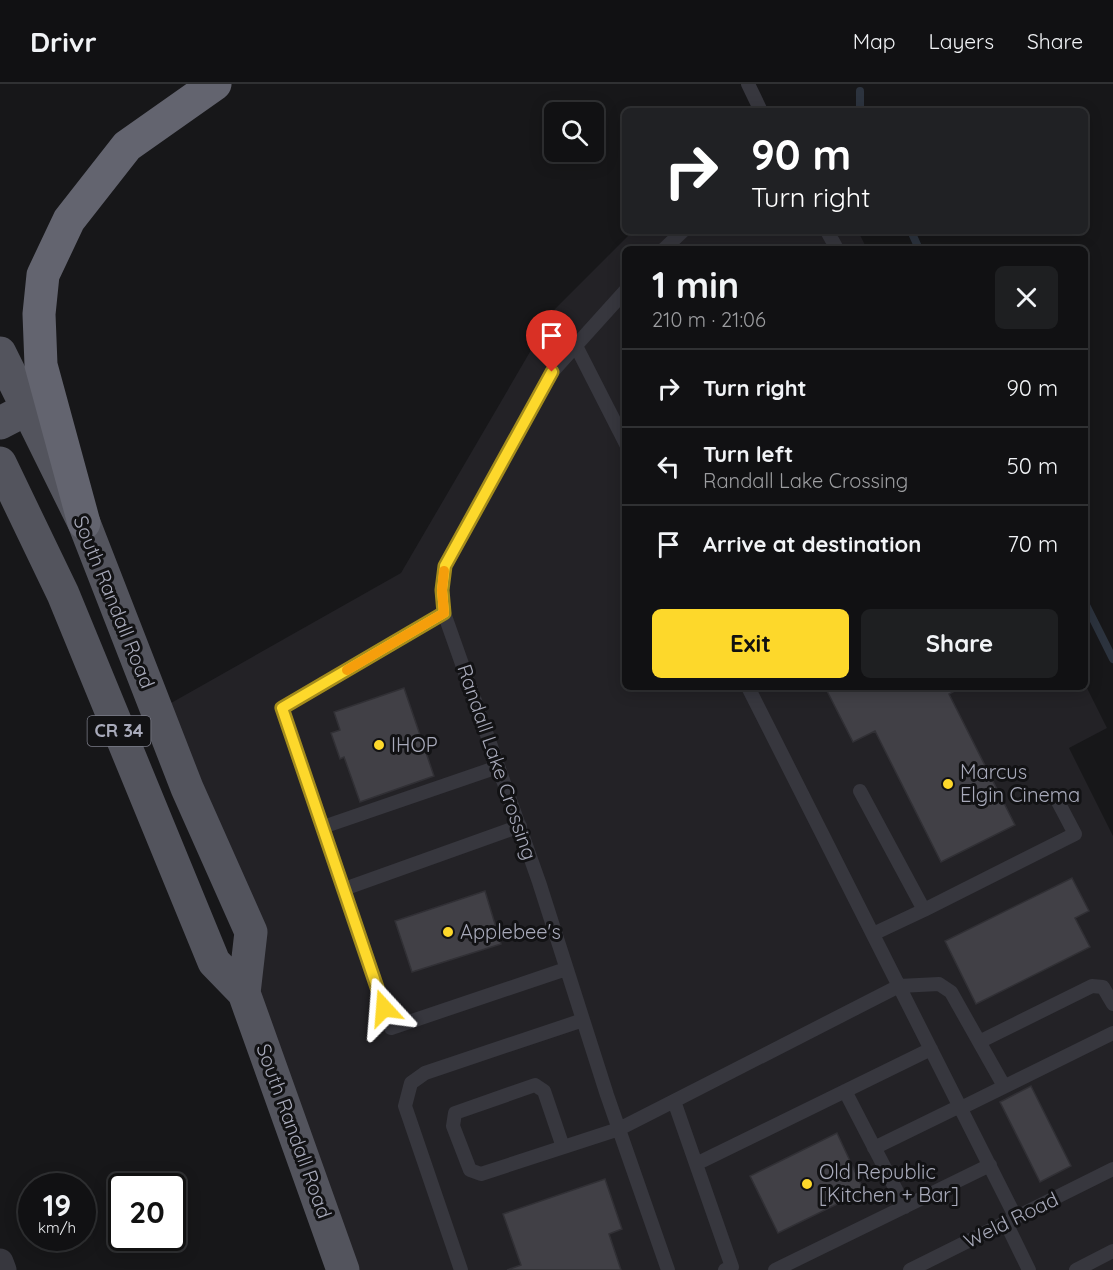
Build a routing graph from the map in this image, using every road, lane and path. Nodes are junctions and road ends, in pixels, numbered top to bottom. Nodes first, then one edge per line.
1 (215, 84) edge
2 (748, 84) edge
3 (759, 108) edge
4 (680, 234) edge
5 (667, 246) edge
6 (622, 294) edge
7 (575, 344) junction
8 (0, 353) edge
9 (29, 408) junction
10 (0, 423) edge
11 (622, 433) edge
12 (0, 463) edge
13 (0, 511) edge
14 (84, 523) junction
15 (63, 594) junction
16 (444, 613) junction
17 (750, 690) edge
18 (498, 767) junction
19 (860, 790) dead end
20 (1055, 796) dead end
21 (520, 826) junction
22 (323, 827) junction
23 (344, 889) junction
24 (924, 910) junction
25 (873, 934) junction
26 (566, 969) junction
27 (899, 986) junction
28 (244, 993) junction
29 (1113, 1004) edge
30 (583, 1020) junction
31 (1113, 1033) edge
32 (979, 1042) junction
33 (931, 1049) junction
34 (1004, 1086) junction
35 (845, 1091) junction
36 (674, 1101) junction
37 (960, 1107) junction
38 (619, 1129) junction
39 (563, 1147) junction
40 (874, 1148) junction
41 (696, 1164) junction
42 (990, 1165) junction
43 (1113, 1169) edge
44 (905, 1207) junction
45 (1011, 1221) junction
46 (1113, 1251) edge
47 (0, 1262) edge
48 (730, 1269) edge
49 (3, 1270) edge
50 (343, 1270) edge
51 (461, 1270) edge
52 (668, 1270) edge
53 (775, 1270) edge
54 (910, 1270) edge
55 (1029, 1270) edge
56 (1076, 1270) edge

1 - 14 highway
2 - 3 lane
4 - 5 lane
6 - 7 lane, Randall Lake Crossing
7 - 11 lane
7 - 16 lane, Randall Lake Crossing
8 - 9 main road, South Randall Road / CR 34
9 - 10 main road
9 - 14 main road, South Randall Road / CR 34
12 - 15 main road, South Randall Road / CR 34
13 - 15 main road
14 - 28 main road, South Randall Road / CR 34
15 - 28 main road, South Randall Road / CR 34
16 - 18 lane, Randall Lake Crossing
16 - 22 lane
17 - 25 lane
18 - 21 lane, Randall Lake Crossing
18 - 22 lane
19 - 24 lane
20 - 24 lane
21 - 23 lane
21 - 26 lane, Randall Lake Crossing
22 - 23 lane
23 - 26 lane
24 - 25 lane
25 - 27 lane
26 - 30 lane, Randall Lake Crossing
27 - 32 lane
27 - 33 lane
27 - 36 lane
28 - 50 main road, South Randall Road / CR 34
29 - 32 lane
30 - 38 lane, Randall Lake Crossing
30 - 51 lane
31 - 34 lane
32 - 34 lane
33 - 35 lane
33 - 37 lane
34 - 37 lane
35 - 40 lane
35 - 41 lane
36 - 38 lane
36 - 41 lane
37 - 40 lane
37 - 42 lane
38 - 39 lane
38 - 52 lane, Randall Lake Crossing
39 - 39 lane
40 - 44 lane
41 - 48 lane
42 - 44 lane
42 - 45 lane
43 - 45 lane, Weld Road
44 - 53 lane
45 - 54 lane, Weld Road
45 - 55 lane
46 - 56 lane
47 - 49 street

